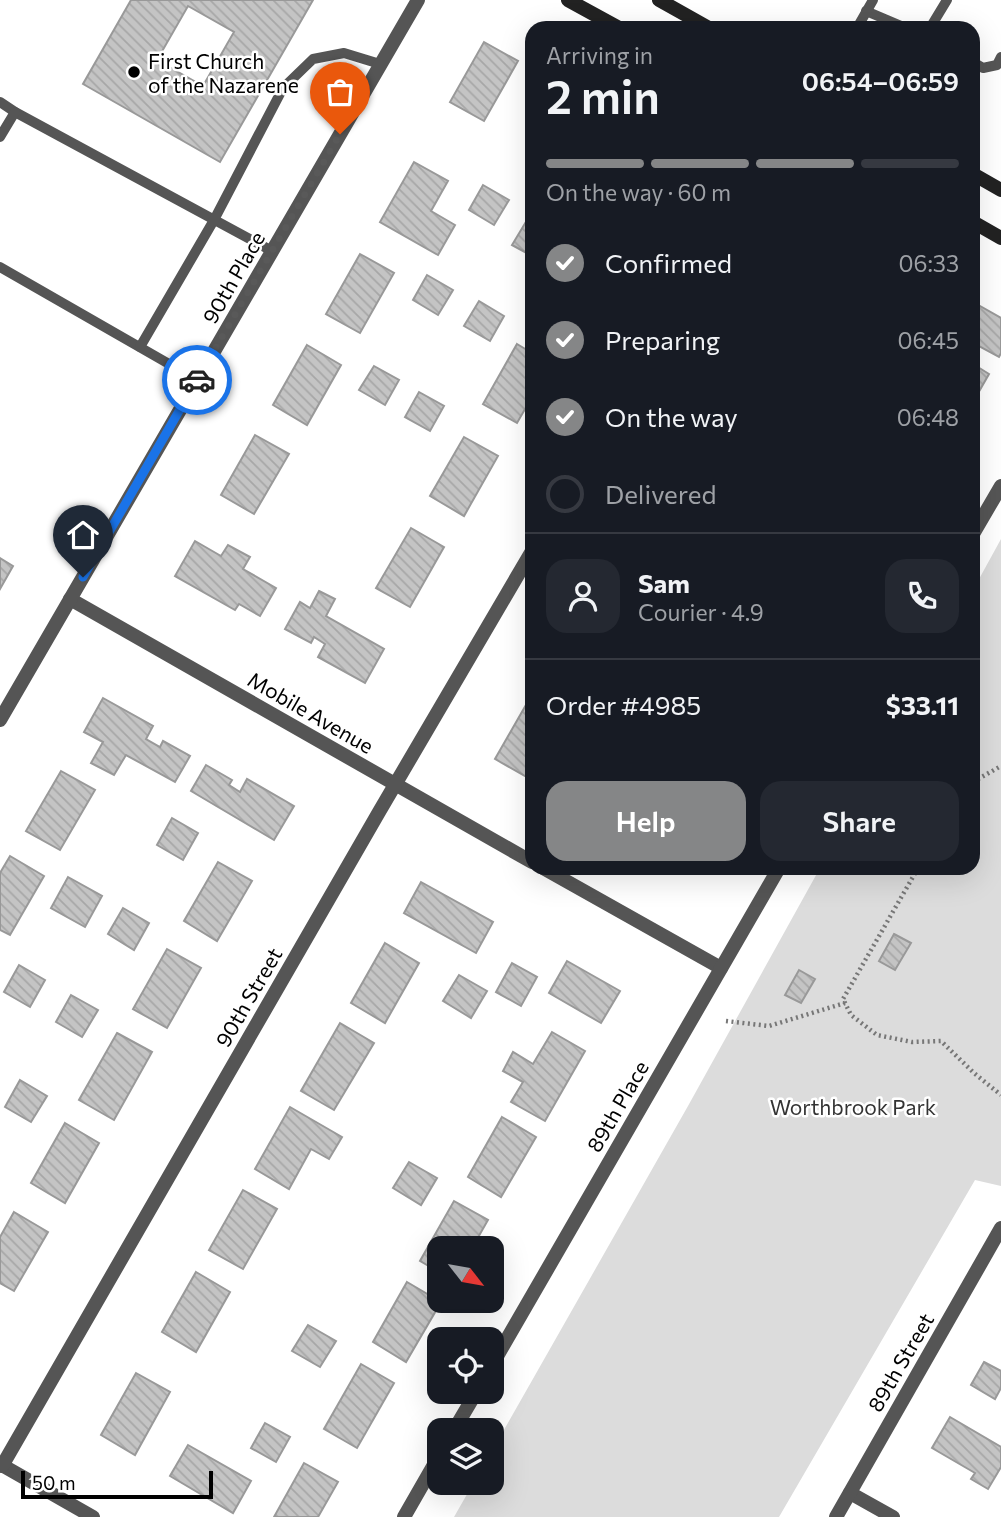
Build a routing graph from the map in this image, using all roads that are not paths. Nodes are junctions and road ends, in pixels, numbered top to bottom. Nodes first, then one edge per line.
1 (418, 0) edge
2 (568, 0) edge
3 (659, 0) edge
4 (873, 0) edge
5 (947, 0) edge
6 (866, 11) junction
7 (606, 21) edge
8 (696, 21) edge
9 (861, 21) edge
10 (890, 21) edge
11 (934, 21) edge
12 (1001, 57) edge
13 (380, 64) junction
14 (980, 66) edge
15 (0, 102) edge
16 (15, 112) junction
17 (0, 136) edge
18 (980, 178) edge
19 (1001, 190) edge
20 (214, 220) junction
21 (980, 226) edge
22 (1001, 237) edge
23 (272, 251) junction
24 (0, 268) edge
25 (139, 347) junction
26 (197, 380) junction
27 (1001, 486) edge
28 (980, 522) edge
29 (525, 563) edge
30 (70, 599) junction
31 (0, 720) edge
32 (395, 785) junction
33 (525, 858) edge
34 (556, 875) edge
35 (775, 875) edge
36 (721, 968) junction
37 (1001, 1228) edge
38 (504, 1344) edge
39 (1, 1465) edge
40 (427, 1477) edge
41 (850, 1493) junction
42 (93, 1517) edge
43 (404, 1517) edge
44 (836, 1517) edge
45 (893, 1517) edge

1 - 13 street, 90th Place
2 - 7 main road
3 - 8 main road
4 - 6 lane
5 - 11 lane
6 - 9 lane
6 - 10 lane
12 - 14 lane
13 - 20 lane
13 - 23 street, 90th Place
15 - 16 lane
16 - 17 lane
16 - 20 lane
18 - 19 main road
20 - 23 lane
20 - 25 lane
21 - 22 main road
23 - 26 street, 90th Place
24 - 25 lane
25 - 26 lane
26 - 30 street, 90th Place
27 - 28 street
29 - 32 street, 90th Street
30 - 31 street, 90th Place
30 - 32 street, Mobile Avenue
32 - 33 street, Mobile Avenue
32 - 39 street, 90th Street
34 - 36 street
35 - 36 street, 89th Place
36 - 38 street, 89th Place
37 - 41 street, 89th Street
39 - 42 street
40 - 43 street
41 - 44 street, 89th Street
41 - 45 street

